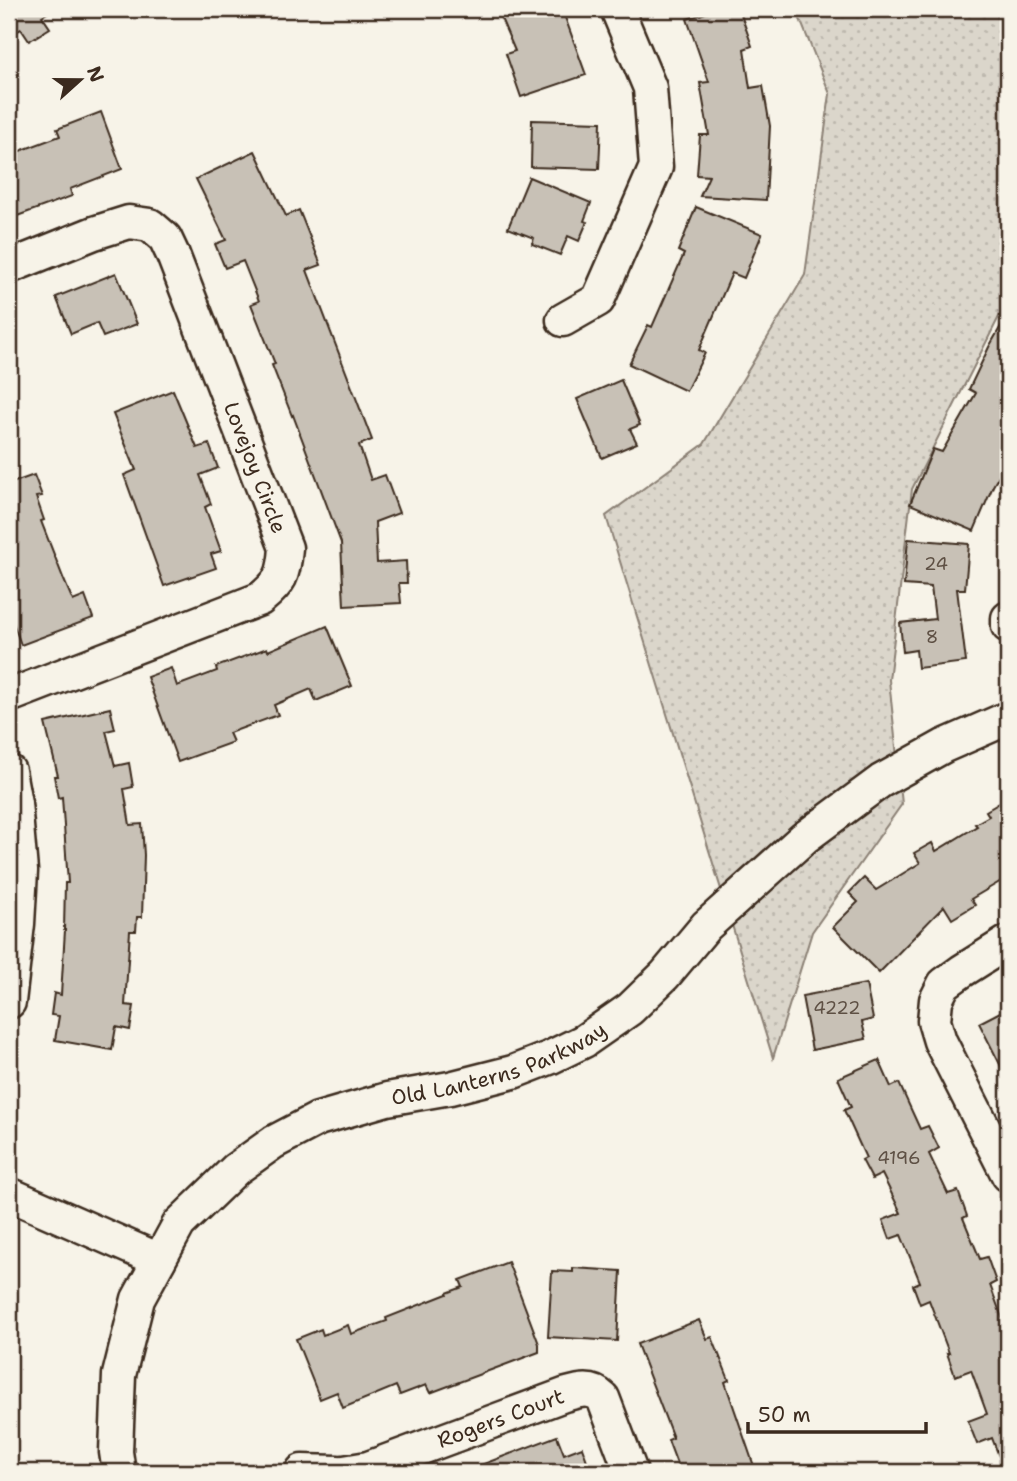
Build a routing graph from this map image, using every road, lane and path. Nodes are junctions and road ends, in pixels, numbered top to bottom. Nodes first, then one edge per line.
1 (617, 9) edge
2 (9, 267) edge
3 (563, 320) dead end
4 (1008, 618) edge
5 (1008, 626) edge
6 (9, 696) edge
7 (1008, 718) edge
8 (9, 771) edge
9 (1008, 943) edge
10 (9, 1002) edge
11 (1008, 1175) edge
12 (9, 1194) edge
13 (159, 1260) junction
14 (302, 1471) edge
15 (119, 1472) edge
16 (338, 1472) edge
17 (344, 1472) edge
18 (631, 1472) edge

1 - 3 street
2 - 6 street, Lovejoy Circle
4 - 5 street
7 - 13 street, Old Lanterns Parkway
8 - 10 street
9 - 11 street
12 - 13 street
13 - 15 street, Old Lanterns Parkway
14 - 16 street
17 - 18 street, Rogers Court

